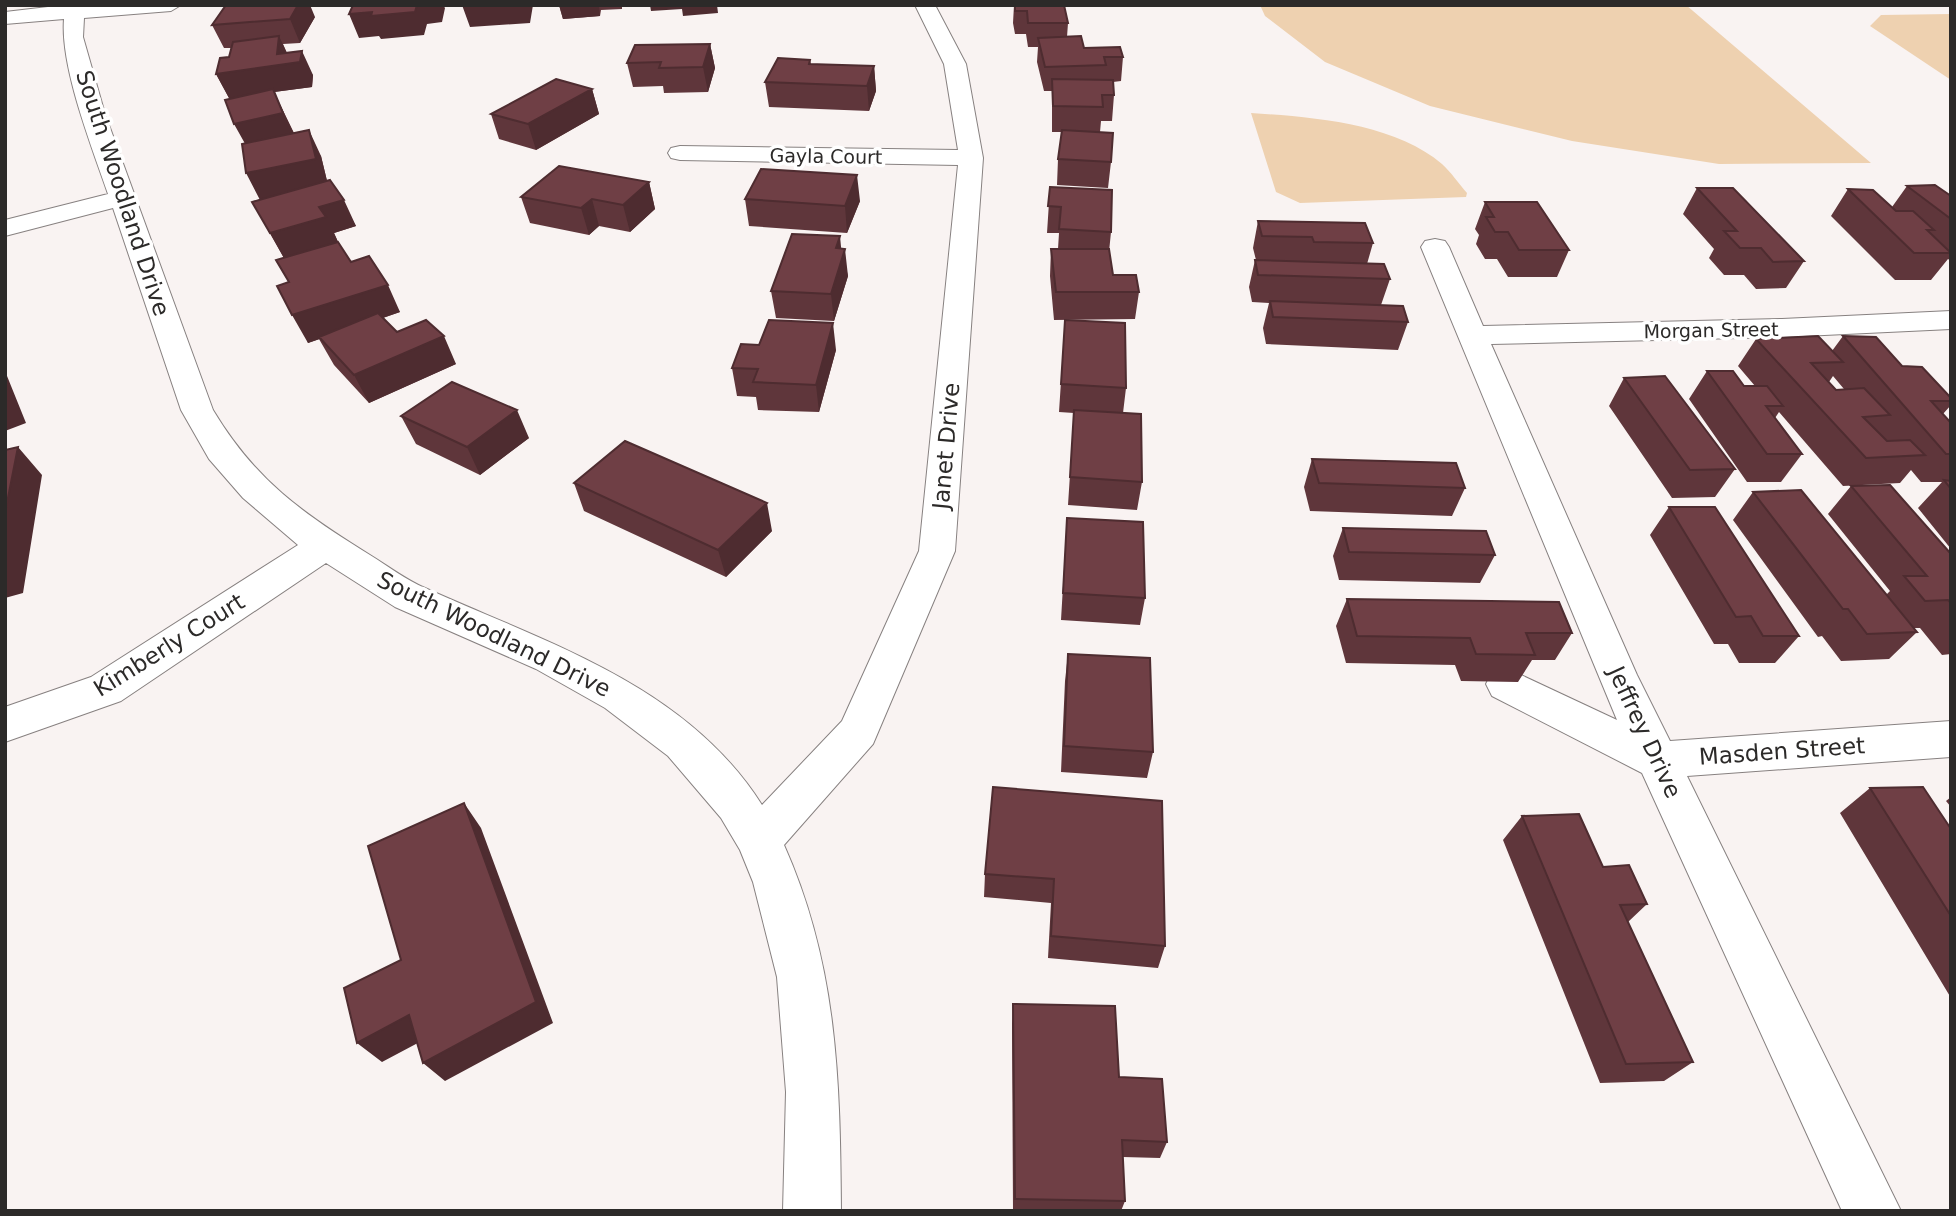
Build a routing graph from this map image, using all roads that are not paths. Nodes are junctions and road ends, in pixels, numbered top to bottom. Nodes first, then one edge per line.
1 (170, 5) edge
2 (925, 5) edge
3 (75, 9) edge
4 (5, 18) edge
5 (680, 153) dead end
6 (971, 158) junction
7 (122, 198) junction
8 (5, 228) edge
9 (1435, 247) dead end
10 (1951, 320) edge
11 (1471, 335) junction
12 (324, 546) junction
13 (1506, 684) dead end
14 (5, 725) edge
15 (1951, 739) edge
16 (1657, 760) junction
17 (758, 840) junction
18 (812, 1211) edge
19 (1872, 1211) edge

1 - 3 street
2 - 6 street, Janet Drive
3 - 4 street
3 - 7 street, South Woodland Drive
5 - 6 street, Gayla Court
6 - 17 street, Janet Drive
7 - 8 street
7 - 12 street, South Woodland Drive
9 - 11 street, Jeffrey Drive
10 - 11 street, Morgan Street
11 - 16 street, Jeffrey Drive
12 - 14 street, Kimberly Court
12 - 17 street, South Woodland Drive
13 - 16 street
15 - 16 street, Masden Street
16 - 19 street, Jeffrey Drive
17 - 18 street, South Woodland Drive

